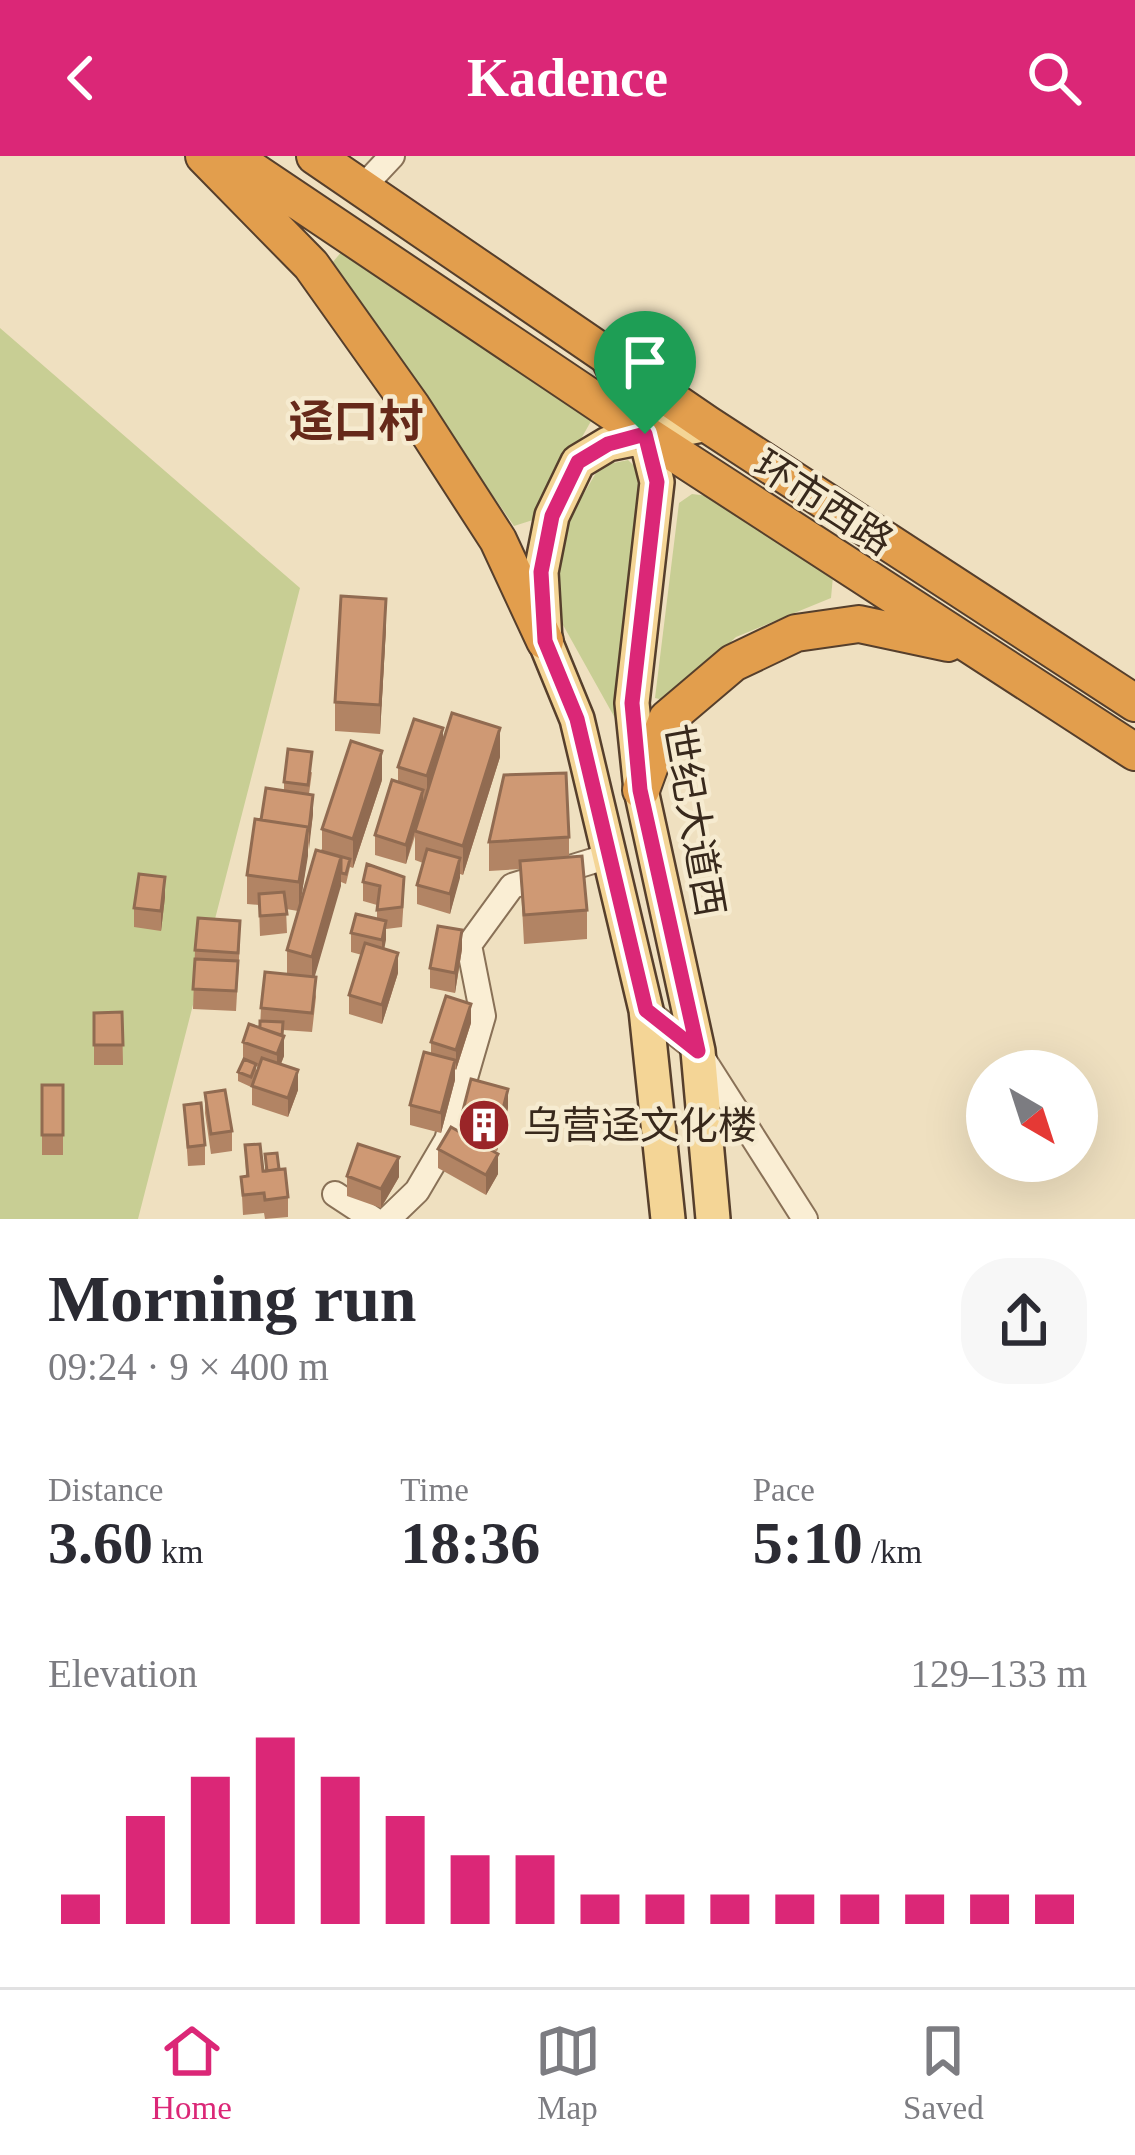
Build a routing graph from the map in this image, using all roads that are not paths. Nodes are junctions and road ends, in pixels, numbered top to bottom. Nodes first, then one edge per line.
1 (204, 156) edge
2 (231, 156) edge
3 (315, 156) edge
4 (392, 156) edge
5 (362, 188) junction
6 (605, 352) junction
7 (707, 424) junction
8 (645, 434) junction
9 (545, 641) junction
10 (968, 647) junction
11 (1135, 703) edge
12 (1135, 752) edge
13 (640, 790) junction
14 (612, 855) junction
15 (646, 1010) junction
16 (698, 1051) junction
17 (334, 1194) dead end
18 (373, 1219) edge
19 (388, 1219) edge
20 (668, 1219) edge
21 (713, 1219) edge
22 (805, 1219) edge

1 - 9 highway
2 - 8 highway, 环市西路
3 - 5 highway, 环市西路
4 - 5 street
5 - 6 highway, 环市西路
6 - 7 highway, 环市西路
6 - 8 main road, 世纪大道西
7 - 8 main road
7 - 11 highway, 环市西路
8 - 9 main road
8 - 10 highway, 环市西路
8 - 13 main road, 世纪大道西
9 - 14 main road
10 - 12 highway, 环市西路
10 - 13 highway
13 - 16 main road, 世纪大道西
14 - 15 main road
14 - 19 street
15 - 16 street
15 - 20 main road
16 - 21 main road, 世纪大道西
16 - 22 street
17 - 18 street

